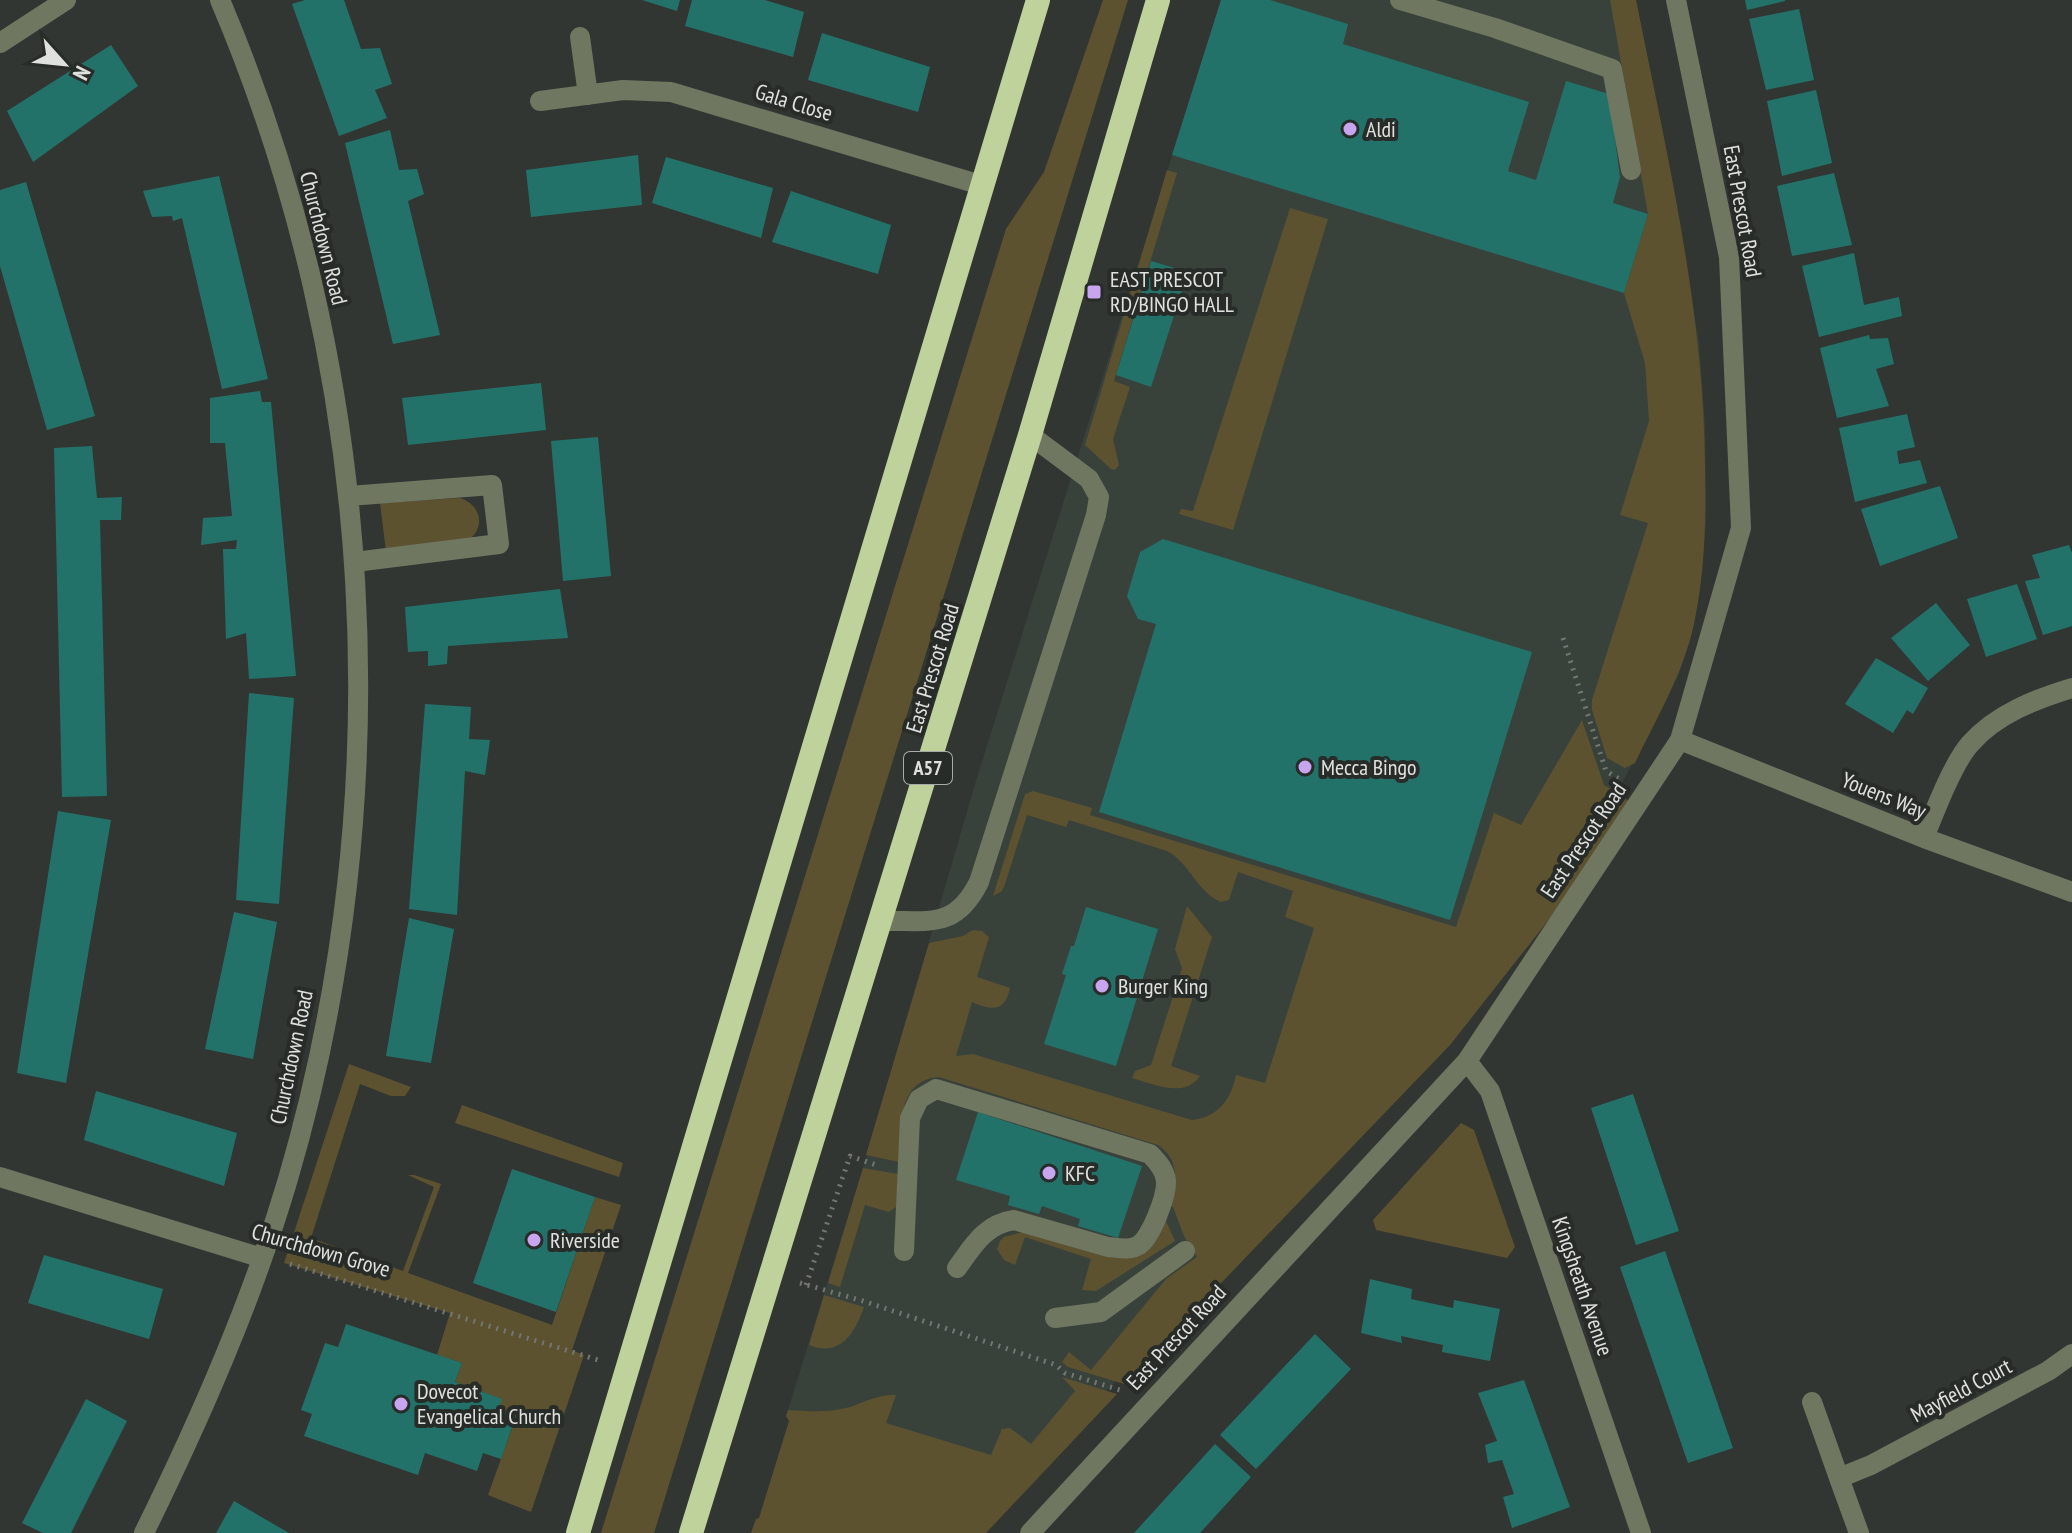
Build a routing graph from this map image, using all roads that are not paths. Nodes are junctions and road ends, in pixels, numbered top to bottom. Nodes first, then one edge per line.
1 (66, 0) edge
2 (220, 0) edge
3 (1038, 0) edge
4 (1158, 0) edge
5 (1400, 0) edge
6 (1676, 0) edge
7 (580, 37) dead end
8 (0, 43) edge
9 (588, 95) junction
10 (540, 101) dead end
11 (1631, 170) dead end
12 (981, 185) junction
13 (1030, 435) junction
14 (349, 496) junction
15 (355, 562) junction
16 (2072, 688) edge
17 (1680, 740) junction
18 (1924, 838) junction
19 (2072, 892) edge
20 (882, 921) junction
21 (1467, 1061) junction
22 (0, 1177) edge
23 (904, 1251) dead end
24 (1185, 1251) dead end
25 (262, 1258) junction
26 (957, 1268) dead end
27 (1055, 1318) dead end
28 (2072, 1354) edge
29 (1812, 1402) dead end
30 (1839, 1478) junction
31 (144, 1533) edge
32 (578, 1533) edge
33 (691, 1533) edge
34 (1030, 1533) edge
35 (1641, 1533) edge
36 (1859, 1533) edge

1 - 8 street
2 - 14 street, Churchdown Road
3 - 12 highway
4 - 13 highway, East Prescot Road / A57
5 - 11 street
6 - 17 street, East Prescot Road
7 - 9 street
9 - 10 street, Gala Close
9 - 12 street, Gala Close
12 - 32 highway
13 - 20 highway, East Prescot Road / A57
13 - 20 street
14 - 15 street, Churchdown Road
14 - 15 street
15 - 25 street, Churchdown Road
16 - 18 street
17 - 18 street, Youens Way
17 - 21 street, East Prescot Road
18 - 19 street, Youens Way
20 - 33 highway, East Prescot Road / A57
21 - 34 street, East Prescot Road
21 - 35 street, Kingsheath Avenue
22 - 25 street, Churchdown Grove
23 - 26 street
24 - 27 street
25 - 31 street, Churchdown Road
28 - 30 street, Mayfield Court
29 - 30 street
30 - 36 street

